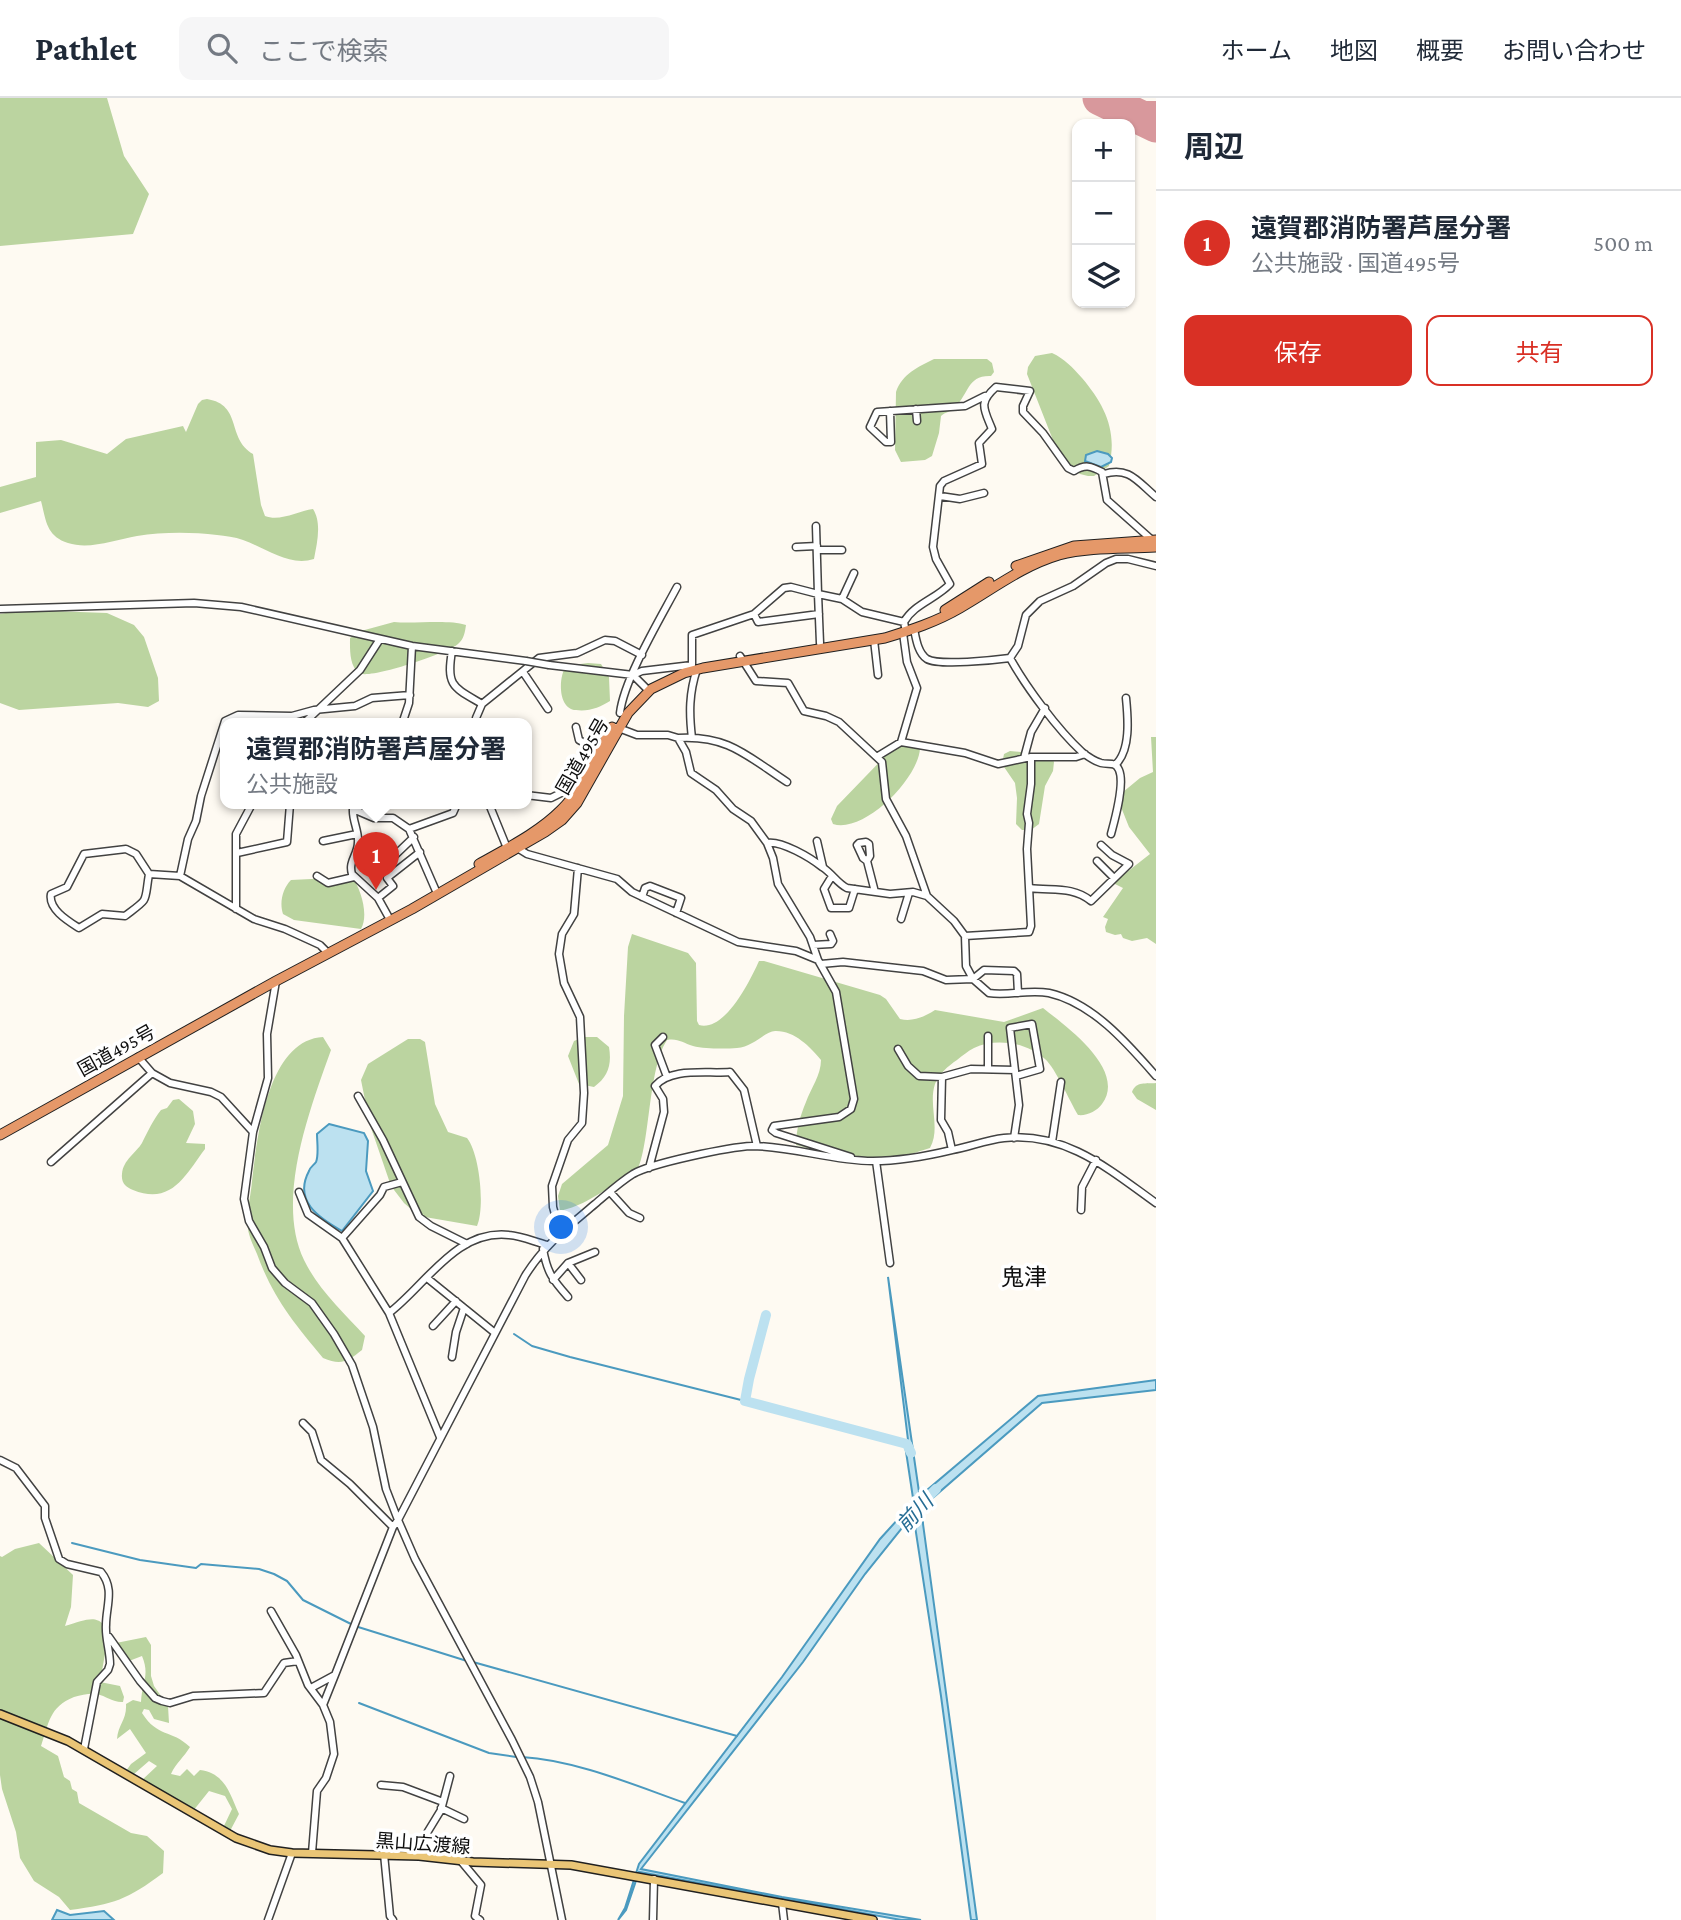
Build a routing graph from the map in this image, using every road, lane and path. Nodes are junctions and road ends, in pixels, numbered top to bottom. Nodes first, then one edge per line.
1 (985, 396) junction
2 (916, 408) junction
3 (890, 411) junction
4 (917, 421) dead end
5 (1104, 474) junction
6 (984, 493) dead end
7 (940, 496) junction
8 (1156, 498) edge
9 (816, 526) dead end
10 (1155, 542) edge
11 (796, 547) dead end
12 (817, 548) junction
13 (842, 550) dead end
14 (1156, 566) edge
15 (854, 573) dead end
16 (677, 587) dead end
17 (818, 594) junction
18 (842, 599) junction
19 (0, 609) edge
20 (754, 614) junction
21 (819, 614) junction
22 (906, 628) junction
23 (380, 639) junction
24 (874, 640) junction
25 (820, 643) junction
26 (412, 646) junction
27 (452, 651) junction
28 (642, 655) junction
29 (1010, 658) junction
30 (741, 659) junction
31 (695, 667) junction
32 (523, 672) junction
33 (633, 675) junction
34 (878, 675) dead end
35 (646, 688) junction
36 (410, 695) junction
37 (1126, 698) dead end
38 (482, 704) junction
39 (1045, 708) junction
40 (319, 709) junction
41 (548, 709) dead end
42 (620, 713) junction
43 (232, 718) edge
44 (309, 718) edge
45 (404, 718) edge
46 (476, 718) edge
47 (615, 726) junction
48 (576, 727) dead end
49 (220, 737) edge
50 (678, 738) junction
51 (692, 738) junction
52 (901, 742) junction
53 (598, 751) junction
54 (1085, 754) junction
55 (878, 756) junction
56 (1028, 757) junction
57 (1115, 765) junction
58 (787, 782) dead end
59 (578, 788) junction
60 (532, 795) edge
61 (249, 809) edge
62 (290, 809) edge
63 (352, 809) edge
64 (356, 809) edge
65 (455, 809) edge
66 (491, 809) edge
67 (409, 829) junction
68 (357, 834) junction
69 (1111, 834) dead end
70 (414, 838) junction
71 (323, 841) dead end
72 (817, 841) dead end
73 (767, 843) junction
74 (1101, 845) dead end
75 (507, 848) junction
76 (519, 849) junction
77 (420, 852) junction
78 (237, 853) junction
79 (391, 859) dead end
80 (867, 861) dead end
81 (1097, 861) dead end
82 (823, 867) junction
83 (578, 868) junction
84 (149, 874) junction
85 (180, 876) junction
86 (317, 876) dead end
87 (832, 876) junction
88 (354, 877) junction
89 (1114, 878) junction
90 (1030, 888) junction
91 (855, 889) junction
92 (436, 891) junction
93 (875, 892) junction
94 (909, 893) junction
95 (928, 896) junction
96 (642, 897) junction
97 (379, 898) junction
98 (236, 909) junction
99 (676, 913) junction
100 (388, 916) junction
101 (901, 919) dead end
102 (831, 934) dead end
103 (965, 936) junction
104 (813, 946) junction
105 (325, 950) junction
106 (820, 962) junction
107 (974, 979) junction
108 (276, 981) junction
109 (1018, 993) junction
110 (988, 1036) dead end
111 (663, 1037) dead end
112 (898, 1049) dead end
113 (138, 1057) junction
114 (988, 1069) junction
115 (152, 1073) junction
116 (1016, 1073) junction
117 (1156, 1076) edge
118 (667, 1077) junction
119 (942, 1077) junction
120 (1061, 1082) dead end
121 (358, 1096) dead end
122 (0, 1132) edge
123 (253, 1132) junction
124 (1014, 1138) junction
125 (1052, 1142) junction
126 (757, 1146) junction
127 (952, 1150) junction
128 (860, 1160) junction
129 (1096, 1160) junction
130 (876, 1161) junction
131 (51, 1162) dead end
132 (649, 1168) junction
133 (402, 1182) junction
134 (299, 1192) dead end
135 (610, 1192) junction
136 (1156, 1203) edge
137 (1081, 1210) dead end
138 (640, 1218) dead end
139 (560, 1232) junction
140 (342, 1238) junction
141 (467, 1244) junction
142 (545, 1247) junction
143 (595, 1252) dead end
144 (568, 1263) junction
145 (890, 1263) dead end
146 (428, 1278) junction
147 (553, 1280) junction
148 (581, 1280) dead end
149 (568, 1297) dead end
150 (456, 1301) junction
151 (464, 1308) junction
152 (389, 1313) junction
153 (433, 1326) dead end
154 (495, 1333) junction
155 (452, 1357) dead end
156 (303, 1423) dead end
157 (440, 1437) junction
158 (0, 1460) edge
159 (398, 1520) junction
160 (393, 1527) junction
161 (271, 1611) dead end
162 (108, 1636) junction
163 (298, 1661) junction
164 (335, 1675) junction
165 (311, 1688) junction
166 (323, 1705) junction
167 (0, 1714) edge
168 (84, 1749) junction
169 (450, 1776) dead end
170 (381, 1785) dead end
171 (442, 1805) junction
172 (464, 1819) dead end
173 (419, 1846) junction
174 (292, 1853) junction
175 (312, 1853) junction
176 (384, 1854) junction
177 (447, 1859) junction
178 (461, 1861) junction
179 (552, 1865) junction
180 (654, 1879) junction
181 (782, 1903) junction
182 (389, 1919) edge
183 (478, 1919) edge
184 (268, 1920) edge
185 (562, 1920) edge
186 (653, 1920) edge
187 (784, 1920) edge
188 (873, 1920) edge

1 - 2 street
1 - 5 street
1 - 7 street
2 - 3 street
2 - 4 street
3 - 3 street
5 - 8 street
5 - 10 street
6 - 7 street
7 - 22 street
9 - 12 street
10 - 22 highway, 国道495号
11 - 12 street
12 - 13 street
12 - 17 street
14 - 29 street
15 - 18 street
16 - 28 street
17 - 18 street
17 - 20 street
17 - 21 street
18 - 22 street
19 - 23 street
20 - 21 street
20 - 31 street
21 - 25 street
22 - 24 highway, 国道495号
22 - 25 highway, 国道495号
22 - 29 street
22 - 52 street
23 - 26 street
23 - 40 street
24 - 30 highway, 国道495号
24 - 34 street
25 - 30 highway, 国道495号
26 - 27 street
26 - 36 street
27 - 33 street, bridge
27 - 38 street
28 - 32 street
28 - 33 street
29 - 39 street
30 - 31 highway, 国道495号
30 - 55 street
31 - 33 street
31 - 35 highway, 国道495号
31 - 47 highway, 国道495号
31 - 51 street
32 - 38 street
32 - 41 street
33 - 35 street
33 - 42 street
35 - 42 highway, 国道495号
36 - 40 street
36 - 45 street
37 - 57 street
38 - 46 street
39 - 54 street
39 - 56 street
40 - 43 street
40 - 44 street
42 - 47 highway, 国道495号
47 - 50 street
47 - 53 highway, 国道495号
47 - 76 highway, 国道495号
48 - 53 street
49 - 85 street
50 - 51 street
50 - 73 street
51 - 58 street
52 - 55 street
52 - 56 street
53 - 59 highway, 国道495号
54 - 56 street
54 - 57 street
55 - 95 street
56 - 90 street
57 - 69 street
59 - 60 street
59 - 75 highway, 国道495号
61 - 78 street
62 - 78 street
63 - 68 street
64 - 67 street
65 - 67 street
66 - 75 street
67 - 70 street
68 - 71 street
68 - 88 street
70 - 77 street
70 - 79 street
72 - 82 street
73 - 82 street
73 - 104 street
74 - 89 street
75 - 76 street
75 - 92 highway, 国道495号
76 - 83 street
76 - 108 highway, 国道495号
77 - 92 street
77 - 97 street
78 - 98 street
80 - 93 street
81 - 89 street
82 - 87 street
83 - 96 street
83 - 139 street
84 - 84 street
84 - 85 street
85 - 98 street
86 - 88 street
87 - 91 street
87 - 91 street
88 - 97 street
89 - 90 street
90 - 103 street
91 - 93 street
92 - 100 highway, 国道495号
93 - 94 street
94 - 95 street
94 - 101 street
95 - 103 street
96 - 99 street
96 - 99 street
97 - 100 street
98 - 105 street
99 - 106 street
100 - 105 highway, 国道495号
102 - 104 street
103 - 107 street
104 - 106 street
105 - 122 highway, 国道495号
106 - 107 street
106 - 128 street
107 - 109 street
107 - 109 street
108 - 113 highway, 国道495号
108 - 123 street
109 - 117 street
110 - 114 street
111 - 118 street
112 - 119 street
113 - 115 street
113 - 122 highway, 国道495号
114 - 116 street
114 - 119 street
115 - 123 street
115 - 131 street
116 - 116 street
116 - 124 street
118 - 126 street
118 - 132 street
119 - 127 street
120 - 125 street
121 - 133 street
123 - 159 street
124 - 125 street
124 - 127 street
125 - 129 street
126 - 128 street
126 - 132 street
127 - 130 street
128 - 130 street
129 - 136 street
129 - 137 street
130 - 145 street
132 - 135 street
133 - 140 street
133 - 141 street
134 - 140 street
135 - 138 street
135 - 139 street
139 - 142 street
140 - 152 street
141 - 142 street
141 - 146 street
142 - 147 street
142 - 154 street
143 - 144 street
144 - 147 street
144 - 148 street
146 - 150 street
146 - 152 street
147 - 149 street
150 - 151 street
150 - 153 street
151 - 154 street
151 - 155 street
152 - 157 street
154 - 157 street
156 - 160 street
157 - 159 street
158 - 162 street
159 - 160 street
159 - 179 street
160 - 164 street
161 - 163 street
162 - 163 street
162 - 168 street
163 - 165 street
164 - 165 street
164 - 166 street
165 - 166 street
166 - 175 street
167 - 168 main road, 黒山広渡線
168 - 174 main road, 黒山広渡線
169 - 171 street
170 - 171 street
171 - 172 street
171 - 173 street
173 - 176 street
173 - 177 street
174 - 175 main road, 黒山広渡線
174 - 184 street
175 - 176 main road, 黒山広渡線
176 - 177 main road, 黒山広渡線
176 - 182 street
177 - 178 main road, 黒山広渡線
178 - 179 main road, 黒山広渡線
178 - 183 street
179 - 180 main road, 黒山広渡線
179 - 185 street
180 - 181 main road, 黒山広渡線
180 - 186 street
181 - 187 street
181 - 188 main road, 黒山広渡線

